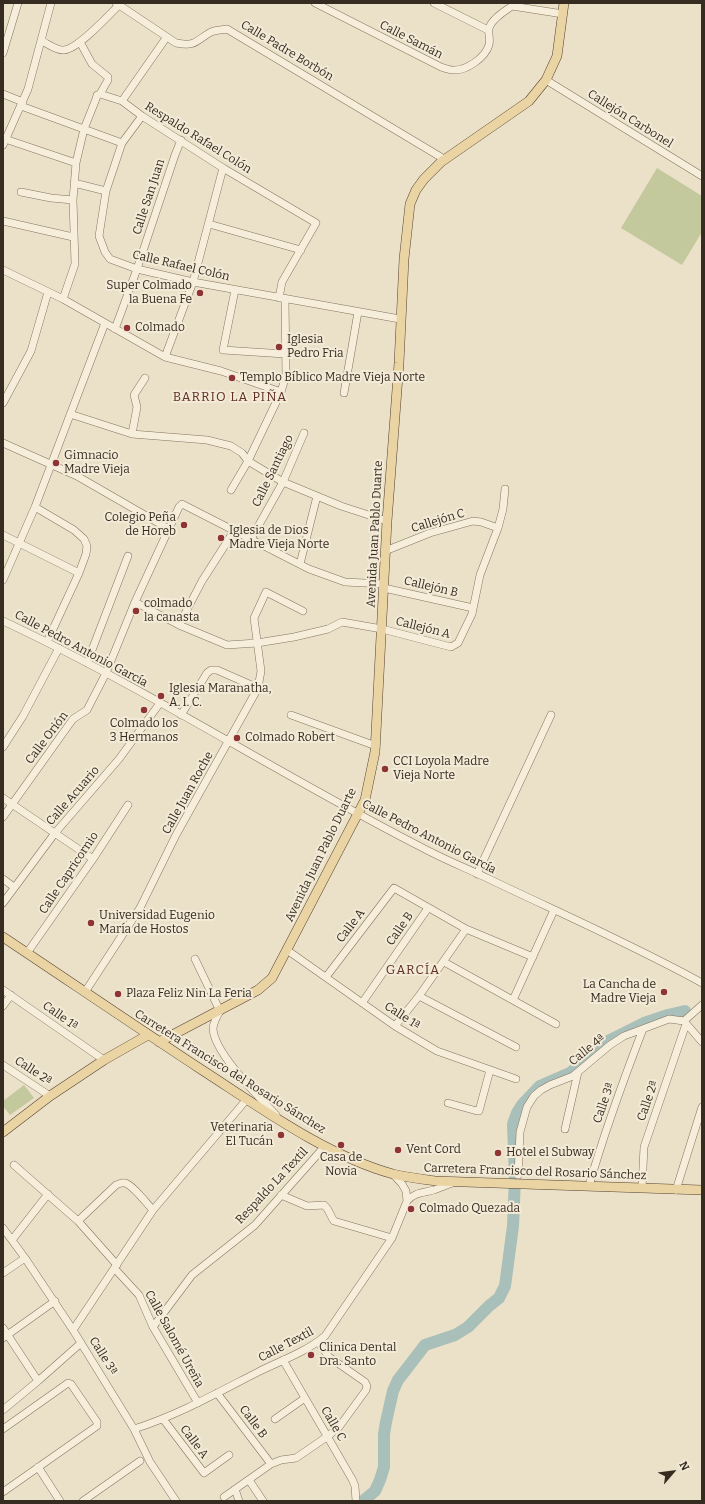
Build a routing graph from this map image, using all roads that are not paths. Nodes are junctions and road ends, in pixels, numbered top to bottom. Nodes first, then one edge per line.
1 (18, 3) edge
2 (51, 3) edge
3 (315, 3) edge
4 (434, 3) edge
5 (564, 3) edge
6 (118, 4) edge
7 (512, 5) edge
8 (563, 14) junction
9 (488, 30) junction
10 (166, 38) junction
11 (42, 41) junction
12 (80, 42) junction
13 (3, 53) edge
14 (546, 80) junction
15 (3, 94) edge
16 (100, 94) junction
17 (122, 101) junction
18 (22, 104) junction
19 (142, 116) junction
20 (84, 129) junction
21 (181, 140) junction
22 (4, 142) edge
23 (122, 143) junction
24 (444, 159) junction
25 (76, 163) junction
26 (223, 168) junction
27 (702, 176) edge
28 (74, 183) junction
29 (106, 191) junction
30 (21, 192) dead end
31 (73, 200) junction
32 (3, 221) edge
33 (209, 224) junction
34 (73, 237) junction
35 (301, 250) junction
36 (137, 269) junction
37 (3, 270) edge
38 (193, 282) junction
39 (235, 290) junction
40 (48, 292) junction
41 (282, 298) junction
42 (62, 299) junction
43 (358, 312) junction
44 (400, 319) junction
45 (105, 323) junction
46 (115, 329) junction
47 (285, 354) junction
48 (164, 357) junction
49 (145, 378) dead end
50 (281, 392) junction
51 (344, 393) dead end
52 (3, 403) edge
53 (70, 414) junction
54 (304, 433) dead end
55 (132, 434) junction
56 (3, 443) edge
57 (248, 461) junction
58 (52, 465) junction
59 (283, 482) junction
60 (505, 489) dead end
61 (231, 490) dead end
62 (317, 496) junction
63 (182, 504) joint
64 (35, 507) junction
65 (387, 521) junction
66 (498, 528) junction
67 (169, 529) junction
68 (234, 530) junction
69 (3, 535) edge
70 (251, 539) junction
71 (19, 542) junction
72 (385, 551) junction
73 (128, 556) dead end
74 (300, 564) junction
75 (79, 573) junction
76 (3, 580) edge
77 (384, 586) junction
78 (135, 602) junction
79 (473, 608) junction
80 (304, 611) dead end
81 (3, 621) edge
82 (179, 625) junction
83 (382, 630) junction
84 (47, 642) junction
85 (257, 643) junction
86 (59, 648) junction
87 (87, 663) junction
88 (106, 673) junction
89 (258, 688) junction
90 (160, 703) junction
91 (551, 714) dead end
92 (181, 715) junction
93 (291, 715) dead end
94 (228, 742) junction
95 (376, 746) junction
96 (3, 747) edge
97 (3, 798) edge
98 (12, 804) junction
99 (128, 805) dead end
100 (358, 814) junction
101 (3, 817) edge
102 (55, 833) junction
103 (93, 859) junction
104 (477, 874) junction
105 (3, 879) edge
106 (14, 887) junction
107 (3, 903) edge
108 (428, 908) junction
109 (554, 910) junction
110 (466, 929) junction
111 (3, 937) edge
112 (287, 950) junction
113 (28, 954) junction
114 (533, 957) junction
115 (195, 959) dead end
116 (444, 962) junction
117 (326, 977) junction
118 (702, 983) edge
119 (3, 990) edge
120 (85, 992) junction
121 (11, 995) junction
122 (419, 996) junction
123 (513, 1000) junction
124 (362, 1003) junction
125 (702, 1005) edge
126 (3, 1006) edge
127 (220, 1011) junction
128 (685, 1022) junction
129 (556, 1024) dead end
130 (395, 1026) junction
131 (643, 1029) junction
132 (148, 1035) junction
133 (159, 1042) junction
134 (702, 1042) edge
135 (516, 1047) dead end
136 (104, 1060) junction
137 (3, 1065) edge
138 (490, 1070) junction
139 (578, 1072) junction
140 (516, 1079) dead end
141 (50, 1096) junction
142 (247, 1099) junction
143 (448, 1103) dead end
144 (702, 1107) edge
145 (282, 1122) junction
146 (565, 1129) dead end
147 (3, 1132) edge
148 (325, 1146) junction
149 (14, 1166) dead end
150 (392, 1173) junction
151 (517, 1179) junction
152 (455, 1182) junction
153 (589, 1186) junction
154 (642, 1188) junction
155 (676, 1190) junction
156 (702, 1190) edge
157 (48, 1194) junction
158 (281, 1195) junction
159 (407, 1201) junction
160 (153, 1210) junction
161 (78, 1221) junction
162 (3, 1228) edge
163 (392, 1238) junction
164 (12, 1240) junction
165 (25, 1258) junction
166 (116, 1267) junction
167 (3, 1273) edge
168 (55, 1302) junction
169 (153, 1327) junction
170 (3, 1328) edge
171 (73, 1330) junction
172 (5, 1336) edge
173 (318, 1342) junction
174 (81, 1343) junction
175 (283, 1360) junction
176 (38, 1381) junction
177 (217, 1393) junction
178 (305, 1398) junction
179 (198, 1403) junction
180 (3, 1410) edge
181 (163, 1419) junction
182 (276, 1419) dead end
183 (3, 1429) edge
184 (134, 1429) junction
185 (328, 1436) junction
186 (229, 1455) dead end
187 (140, 1461) dead end
188 (271, 1464) junction
189 (38, 1467) junction
190 (249, 1480) junction
191 (235, 1489) junction
192 (3, 1492) edge
193 (224, 1497) dead end
194 (356, 1500) edge
195 (60, 1501) edge
196 (83, 1501) edge
197 (176, 1501) edge
198 (239, 1501) edge
199 (262, 1501) edge

1 - 13 street
2 - 11 street
3 - 9 street, Calle Samán
4 - 9 street
5 - 8 main road, Avenida Juan Pablo Duarte
6 - 10 street, Calle Padre Borbón
6 - 12 street
7 - 8 street
7 - 9 street
8 - 14 main road, Avenida Juan Pablo Duarte
10 - 17 street
10 - 24 street, Calle Padre Borbón
11 - 12 street
11 - 18 street
12 - 16 street
14 - 24 main road, Avenida Juan Pablo Duarte
14 - 27 street, Callejón Carbonel
15 - 18 street
16 - 17 street, Respaldo Rafael Colón
16 - 20 street
17 - 19 street, Respaldo Rafael Colón
18 - 20 street
18 - 22 street
19 - 21 street, Respaldo Rafael Colón
19 - 23 street, Calle Rafael Colón
20 - 23 street
20 - 25 street
21 - 26 street, Respaldo Rafael Colón
21 - 36 street, Calle San Juan
22 - 25 street
23 - 29 street, Calle Rafael Colón
24 - 44 main road, Avenida Juan Pablo Duarte
25 - 28 street
26 - 33 street
26 - 35 street, Respaldo Rafael Colón
28 - 29 street
28 - 31 street
29 - 36 street, Calle Rafael Colón
30 - 31 street
31 - 34 street
32 - 34 street
33 - 35 street
33 - 38 street
34 - 42 street
35 - 41 street
36 - 38 street, Calle Rafael Colón
36 - 46 street, Calle San Juan
37 - 40 street
38 - 39 street, Calle Rafael Colón
38 - 48 street
39 - 41 street, Calle Rafael Colón
39 - 47 street
40 - 42 street
40 - 52 street
41 - 43 street, Calle Rafael Colón
41 - 47 street
42 - 45 street
43 - 44 street, Calle Rafael Colón
43 - 51 street
44 - 65 main road, Avenida Juan Pablo Duarte
45 - 46 street
45 - 53 street
46 - 48 street
47 - 50 street
48 - 50 street
49 - 55 street
50 - 57 street
53 - 55 street
53 - 58 street
54 - 59 street, Calle Santiago
55 - 57 street
56 - 58 street
57 - 59 street
57 - 61 street
58 - 64 street
58 - 67 street
59 - 62 street
59 - 70 street, Calle Santiago
60 - 66 street
62 - 65 street
62 - 74 street
63 - 67 street, Calle Orión
63 - 68 street, Callejón B
64 - 71 street
64 - 75 street
65 - 72 main road, Avenida Juan Pablo Duarte
66 - 72 street, Callejón C
66 - 79 street
67 - 78 street, Calle Orión
68 - 70 street, Callejón B
68 - 82 street
69 - 71 street
70 - 74 street, Callejón B
71 - 75 street
71 - 76 street
72 - 77 main road, Avenida Juan Pablo Duarte
73 - 87 street
74 - 77 street, Callejón B
75 - 84 street
77 - 79 street, Callejón B
77 - 83 main road, Avenida Juan Pablo Duarte
78 - 82 street, Callejón A
78 - 88 street, Calle Orión
79 - 83 street, Callejón A
80 - 85 street, Calle Juan Roche
81 - 84 street, Calle Pedro Antonio García
82 - 85 street, Callejón A
83 - 85 street, Callejón A
83 - 95 main road, Avenida Juan Pablo Duarte
84 - 86 street, Calle Pedro Antonio García
85 - 89 street, Calle Juan Roche
86 - 87 street, Calle Pedro Antonio García
86 - 96 street
87 - 88 street, Calle Pedro Antonio García
88 - 90 street, Calle Pedro Antonio García
88 - 98 street, Calle Orión
89 - 92 street
89 - 94 street, Calle Juan Roche
90 - 92 street, Calle Pedro Antonio García
90 - 102 street, Calle Acuario
91 - 104 street
92 - 94 street, Calle Pedro Antonio García
93 - 95 street
94 - 100 street, Calle Pedro Antonio García
94 - 120 street, Calle Juan Roche
95 - 100 main road, Avenida Juan Pablo Duarte
97 - 98 street
98 - 101 street, Calle Orión
98 - 102 street
99 - 103 street, Calle Capricornio
100 - 104 street, Calle Pedro Antonio García
100 - 112 main road, Avenida Juan Pablo Duarte
102 - 103 street
102 - 106 street, Calle Acuario
103 - 113 street, Calle Capricornio
104 - 109 street, Calle Pedro Antonio García
105 - 106 street
106 - 107 street, Calle Acuario
108 - 110 street
108 - 117 street, Calle A
108 - 124 street, Calle B
109 - 114 street
109 - 118 street, Calle Pedro Antonio García
110 - 114 street
110 - 116 street
111 - 113 main road, Carretera Francisco del Rosario Sánchez
112 - 117 street, Calle 1ª
112 - 127 main road, Avenida Juan Pablo Duarte
113 - 120 main road, Carretera Francisco del Rosario Sánchez
114 - 123 street
115 - 127 street
116 - 122 street
116 - 123 street
117 - 124 street, Calle 1ª
119 - 121 street, Calle 1ª
120 - 132 main road, Carretera Francisco del Rosario Sánchez
121 - 126 street
121 - 136 street, Calle 1ª
122 - 130 street
122 - 135 street
123 - 129 street
124 - 130 street, Calle 1ª
125 - 128 street
127 - 133 main road, Avenida Juan Pablo Duarte
127 - 145 street
128 - 131 street, Calle 4ª
128 - 134 street
128 - 154 street, Calle 2ª
130 - 138 street, Calle 1ª
131 - 139 street, Calle 4ª
131 - 153 street, Calle 3ª
132 - 133 main road, Carretera Francisco del Rosario Sánchez
132 - 136 main road
133 - 142 main road, Carretera Francisco del Rosario Sánchez
136 - 141 main road
137 - 141 street, Calle 2ª
138 - 140 street, Calle 1ª
138 - 143 street
139 - 146 street
139 - 151 street, Calle 4ª
141 - 147 main road
142 - 145 main road, Carretera Francisco del Rosario Sánchez
142 - 160 street
144 - 155 street
145 - 148 main road, Carretera Francisco del Rosario Sánchez
148 - 150 main road, Carretera Francisco del Rosario Sánchez
148 - 158 street, Respaldo La Textil
149 - 157 street, Calle Salomé Ureña
150 - 152 main road, Carretera Francisco del Rosario Sánchez
150 - 159 street
151 - 152 main road, Carretera Francisco del Rosario Sánchez
151 - 153 main road, Carretera Francisco del Rosario Sánchez
152 - 159 street
153 - 154 main road, Carretera Francisco del Rosario Sánchez
154 - 155 main road, Carretera Francisco del Rosario Sánchez
155 - 156 main road, Carretera Francisco del Rosario Sánchez
157 - 161 street, Calle Salomé Ureña
157 - 164 street
158 - 163 street
158 - 169 street, Respaldo La Textil
159 - 163 street, Calle Textil
160 - 161 street
160 - 166 street
161 - 166 street, Calle Salomé Ureña
162 - 164 street, Calle 3ª
163 - 173 street, Calle Textil
164 - 165 street, Calle 3ª
165 - 167 street
165 - 168 street, Calle 3ª
166 - 169 street, Calle Salomé Ureña
166 - 171 street
168 - 171 street, Calle 3ª
168 - 172 street
169 - 179 street, Calle Salomé Ureña
170 - 172 street
171 - 174 street, Calle 3ª
172 - 176 street
173 - 175 street, Calle Textil
173 - 185 street
174 - 176 street
174 - 184 street, Calle 3ª
175 - 177 street, Calle Textil
175 - 178 street, Calle C
176 - 180 street
177 - 179 street, Calle Textil
177 - 188 street, Calle B
178 - 182 street
178 - 185 street, Calle C
179 - 181 street, Calle Textil
181 - 184 street, Calle Textil
181 - 186 street, Calle A
183 - 189 street
184 - 197 street, Calle 3ª
185 - 188 street
185 - 194 street, Calle C
187 - 196 street
188 - 190 street
189 - 192 street
189 - 195 street
190 - 191 street
190 - 199 street
191 - 193 street
191 - 198 street

